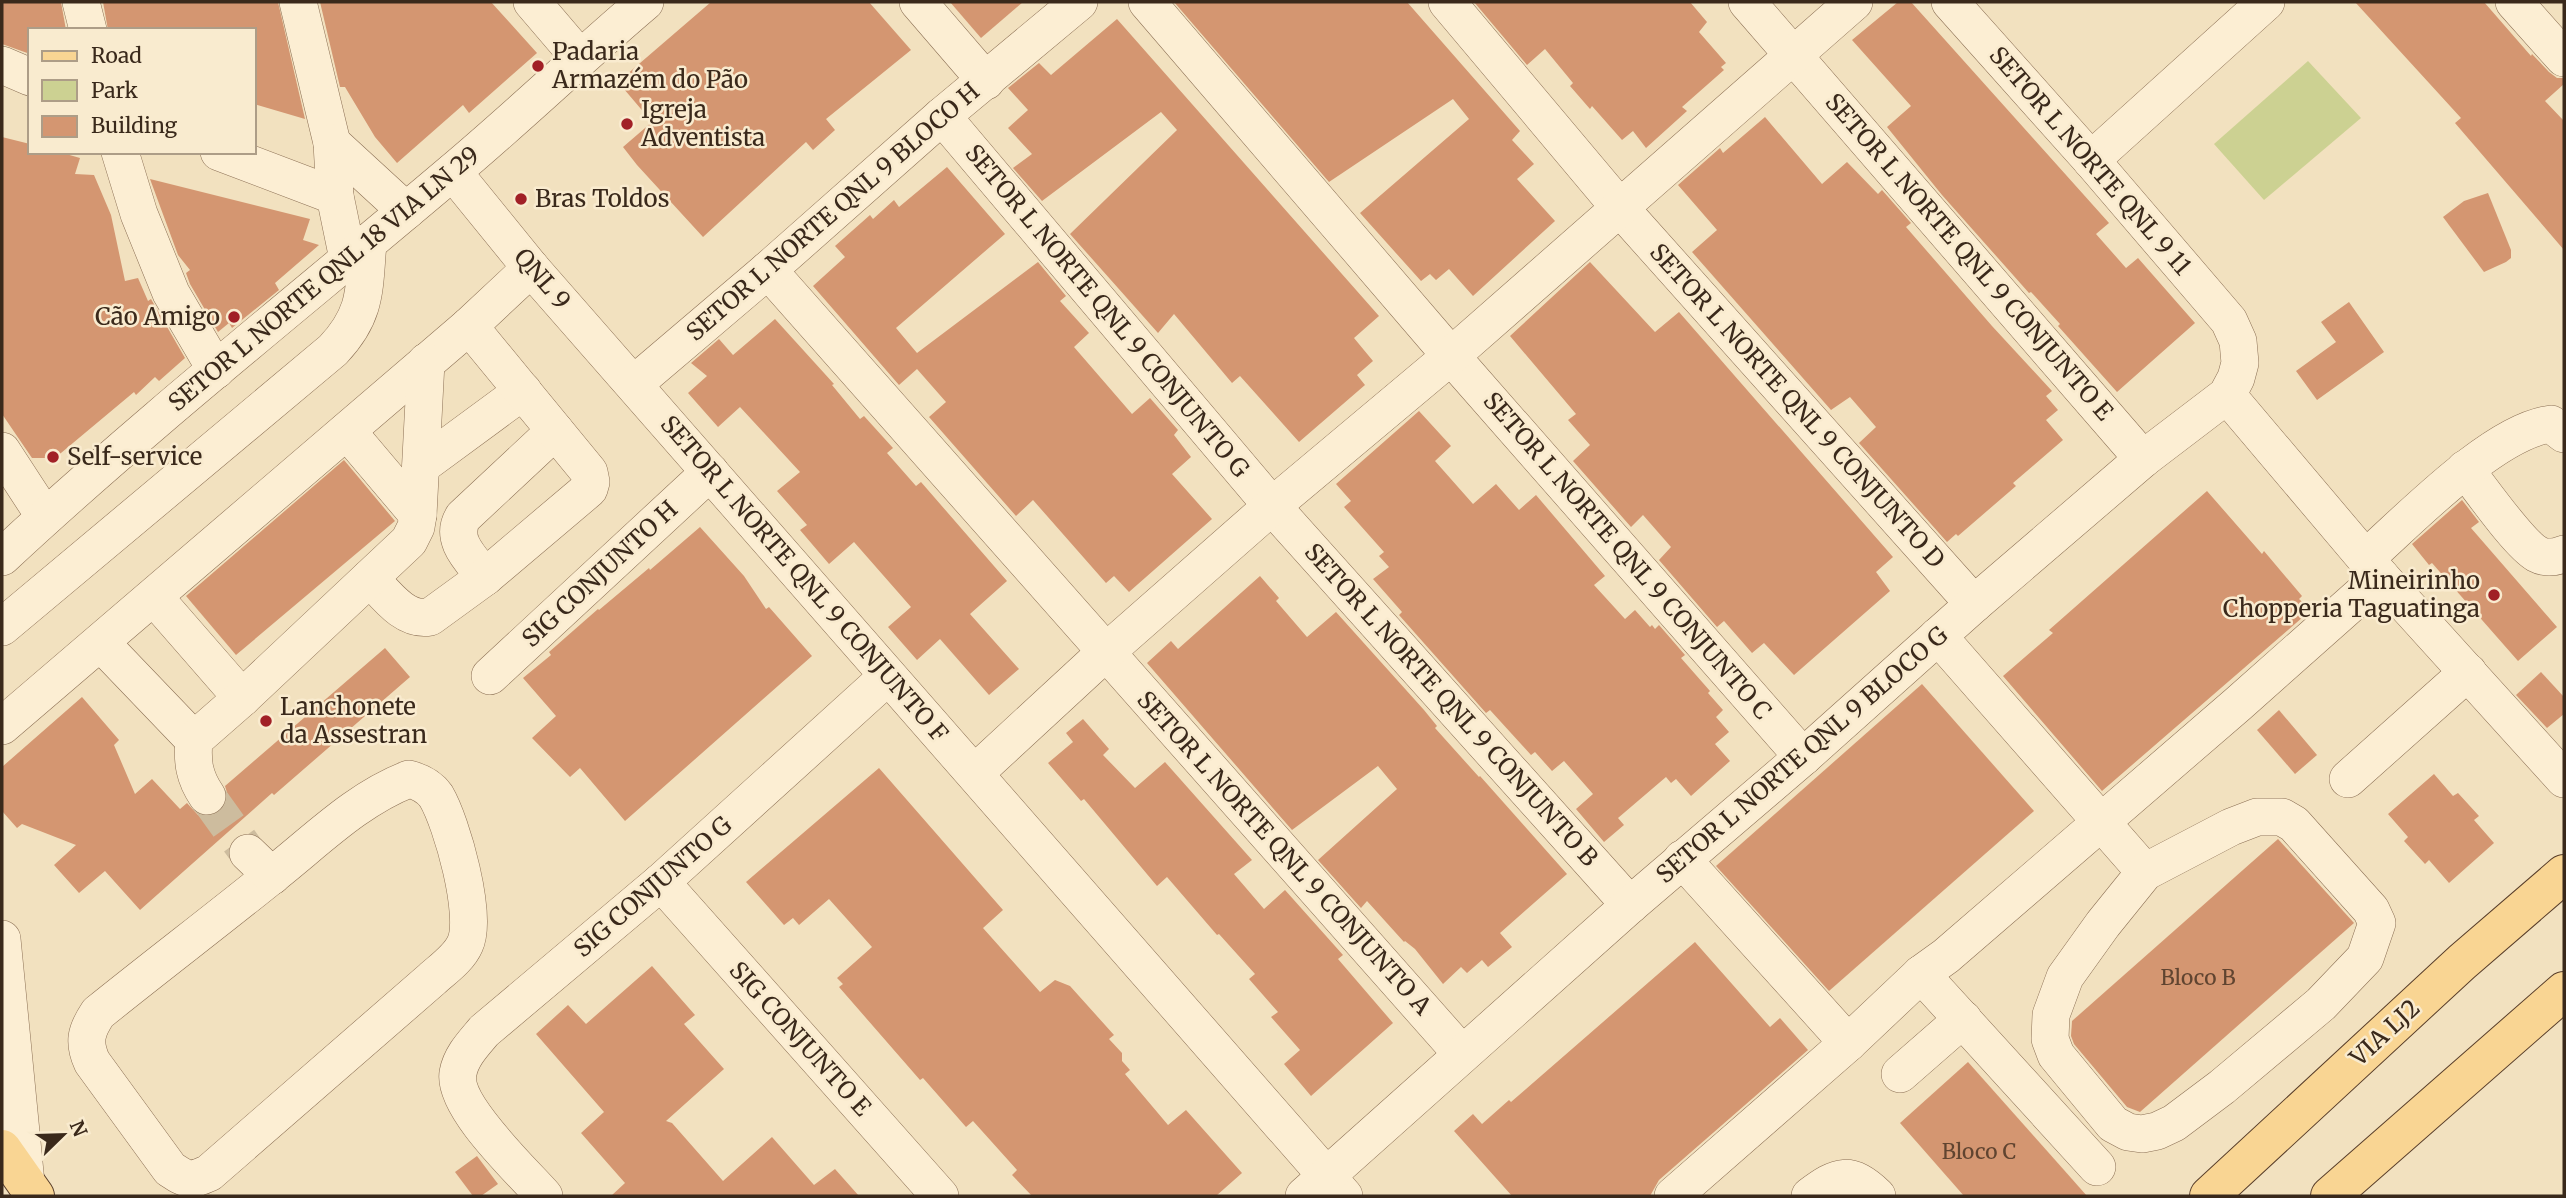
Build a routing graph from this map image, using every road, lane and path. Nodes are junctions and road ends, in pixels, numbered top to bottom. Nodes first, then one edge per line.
1 (81, 2) edge
2 (298, 2) edge
3 (532, 2) edge
4 (645, 2) edge
5 (918, 2) edge
6 (1079, 2) edge
7 (1146, 2) edge
8 (1447, 2) edge
9 (1747, 2) edge
10 (1854, 2) edge
11 (1950, 2) edge
12 (2266, 2) edge
13 (2514, 2) edge
14 (88, 28) edge
15 (1794, 54) junction
16 (579, 57) junction
17 (2564, 58) edge
18 (2, 65) edge
19 (28, 76) edge
20 (986, 81) junction
21 (942, 116) junction
22 (332, 143) junction
23 (121, 154) edge
24 (224, 154) edge
25 (2091, 160) junction
26 (453, 172) junction
27 (335, 196) junction
28 (1620, 208) junction
29 (406, 211) junction
30 (358, 251) junction
31 (531, 268) junction
32 (768, 270) junction
33 (469, 326) junction
34 (1451, 356) junction
35 (426, 362) junction
36 (216, 370) junction
37 (634, 384) junction
38 (523, 391) junction
39 (2227, 395) junction
40 (2560, 424) edge
41 (347, 430) junction
42 (555, 431) junction
43 (2, 451) edge
44 (2143, 459) junction
45 (421, 467) junction
46 (2465, 469) junction
47 (709, 472) junction
48 (1272, 506) junction
49 (418, 515) junction
50 (45, 516) junction
51 (2564, 554) edge
52 (2, 556) edge
53 (2374, 567) junction
54 (485, 577) junction
55 (370, 578) junction
56 (154, 597) junction
57 (1974, 604) junction
58 (2, 626) edge
59 (1938, 636) junction
60 (101, 643) junction
61 (1106, 652) junction
62 (2468, 672) junction
63 (490, 676) dead end
64 (887, 677) junction
65 (242, 698) junction
66 (2, 726) edge
67 (194, 740) junction
68 (1803, 757) junction
69 (2559, 763) edge
70 (975, 773) junction
71 (2348, 779) dead end
72 (207, 796) tunnel mouth
73 (2101, 822) junction
74 (1682, 859) junction
75 (260, 865) joint
76 (2146, 872) junction
77 (2564, 874) edge
78 (661, 883) junction
79 (1630, 905) junction
80 (2, 939) edge
81 (1921, 974) junction
82 (2564, 991) edge
83 (1963, 1019) junction
84 (1848, 1043) junction
85 (1462, 1054) junction
86 (1900, 1073) dead end
87 (2, 1149) edge
88 (2096, 1167) dead end
89 (31, 1190) edge
90 (1325, 1190) edge
91 (2216, 1193) edge
92 (544, 1196) edge
93 (940, 1196) edge
94 (1673, 1196) edge
95 (1810, 1196) edge
96 (1877, 1196) edge
97 (2330, 1196) edge

1 - 14 street
2 - 22 street
3 - 16 street
4 - 16 street, SETOR L NORTE QNL 18 VIA LN 29
5 - 20 street, SETOR L NORTE QNL 9 BLOCO H
6 - 20 street
7 - 34 street, SETOR L NORTE QNL 9 CONJUNTO C
8 - 28 street, SETOR L NORTE QNL 9 CONJUNTO D
9 - 15 street, SETOR L NORTE QNL 9 CONJUNTO E
10 - 15 street
11 - 25 street, SETOR L NORTE QNL 9 11
12 - 25 street
13 - 17 street
15 - 28 street
15 - 44 street, SETOR L NORTE QNL 9 CONJUNTO E
16 - 26 street, SETOR L NORTE QNL 18 VIA LN 29
18 - 19 street
20 - 21 street, SETOR L NORTE QNL 9 BLOCO H
21 - 32 street, SETOR L NORTE QNL 9 BLOCO H
21 - 48 street, SETOR L NORTE QNL 9 CONJUNTO G
22 - 27 street
22 - 29 street
23 - 36 street
24 - 27 street
25 - 39 street, SETOR L NORTE QNL 9 11
26 - 29 street, SETOR L NORTE QNL 18 VIA LN 29
26 - 31 street, QNL 9
27 - 30 street
28 - 34 street
28 - 57 street, SETOR L NORTE QNL 9 CONJUNTO D
29 - 30 street, SETOR L NORTE QNL 18 VIA LN 29
30 - 36 street, SETOR L NORTE QNL 18 VIA LN 29
30 - 58 street
31 - 33 street
31 - 37 street, QNL 9
32 - 37 street, SETOR L NORTE QNL 9 BLOCO H
32 - 61 street
33 - 35 street
33 - 38 street
34 - 48 street
34 - 68 street, SETOR L NORTE QNL 9 CONJUNTO C
35 - 41 street
35 - 45 street
36 - 50 street, SETOR L NORTE QNL 18 VIA LN 29
37 - 47 street, SETOR L NORTE QNL 9 CONJUNTO F
38 - 42 street
38 - 45 street
39 - 44 street, SETOR L NORTE QNL 9 BLOCO G
39 - 53 street
40 - 46 street
41 - 49 street
41 - 56 street
42 - 54 street
42 - 54 street
43 - 50 street
44 - 57 street, SETOR L NORTE QNL 9 BLOCO G
45 - 49 street
46 - 51 street
46 - 53 street
47 - 63 street, SIG CONJUNTO H
47 - 64 street, SETOR L NORTE QNL 9 CONJUNTO F
48 - 61 street
48 - 79 street, SETOR L NORTE QNL 9 CONJUNTO B
49 - 55 street
50 - 52 street, SETOR L NORTE QNL 18 VIA LN 29
53 - 62 street
53 - 73 street
54 - 55 street
55 - 65 street
56 - 60 street
56 - 65 street
57 - 59 street, SETOR L NORTE QNL 9 BLOCO G
59 - 68 street, SETOR L NORTE QNL 9 BLOCO G
59 - 73 street
60 - 66 street
60 - 67 street
61 - 70 street
61 - 85 street, SETOR L NORTE QNL 9 CONJUNTO A
62 - 69 street
62 - 71 street
64 - 70 street, SETOR L NORTE QNL 9 CONJUNTO F
64 - 78 street, SIG CONJUNTO G
65 - 67 street
67 - 72 street
68 - 74 street, SETOR L NORTE QNL 9 BLOCO G
70 - 90 street
73 - 76 street
73 - 81 street
74 - 79 street, SETOR L NORTE QNL 9 BLOCO G
74 - 84 street
75 - 75 street
76 - 76 street
77 - 91 main road, VIA LJ2
78 - 92 street, SIG CONJUNTO G
78 - 93 street, SIG CONJUNTO E
79 - 85 street, SETOR L NORTE QNL 9 BLOCO G
80 - 89 street
81 - 83 street
81 - 84 street
82 - 97 main road
83 - 86 street
83 - 88 street
84 - 94 street
85 - 90 street, SETOR L NORTE QNL 9 BLOCO G
87 - 89 main road
95 - 96 street

